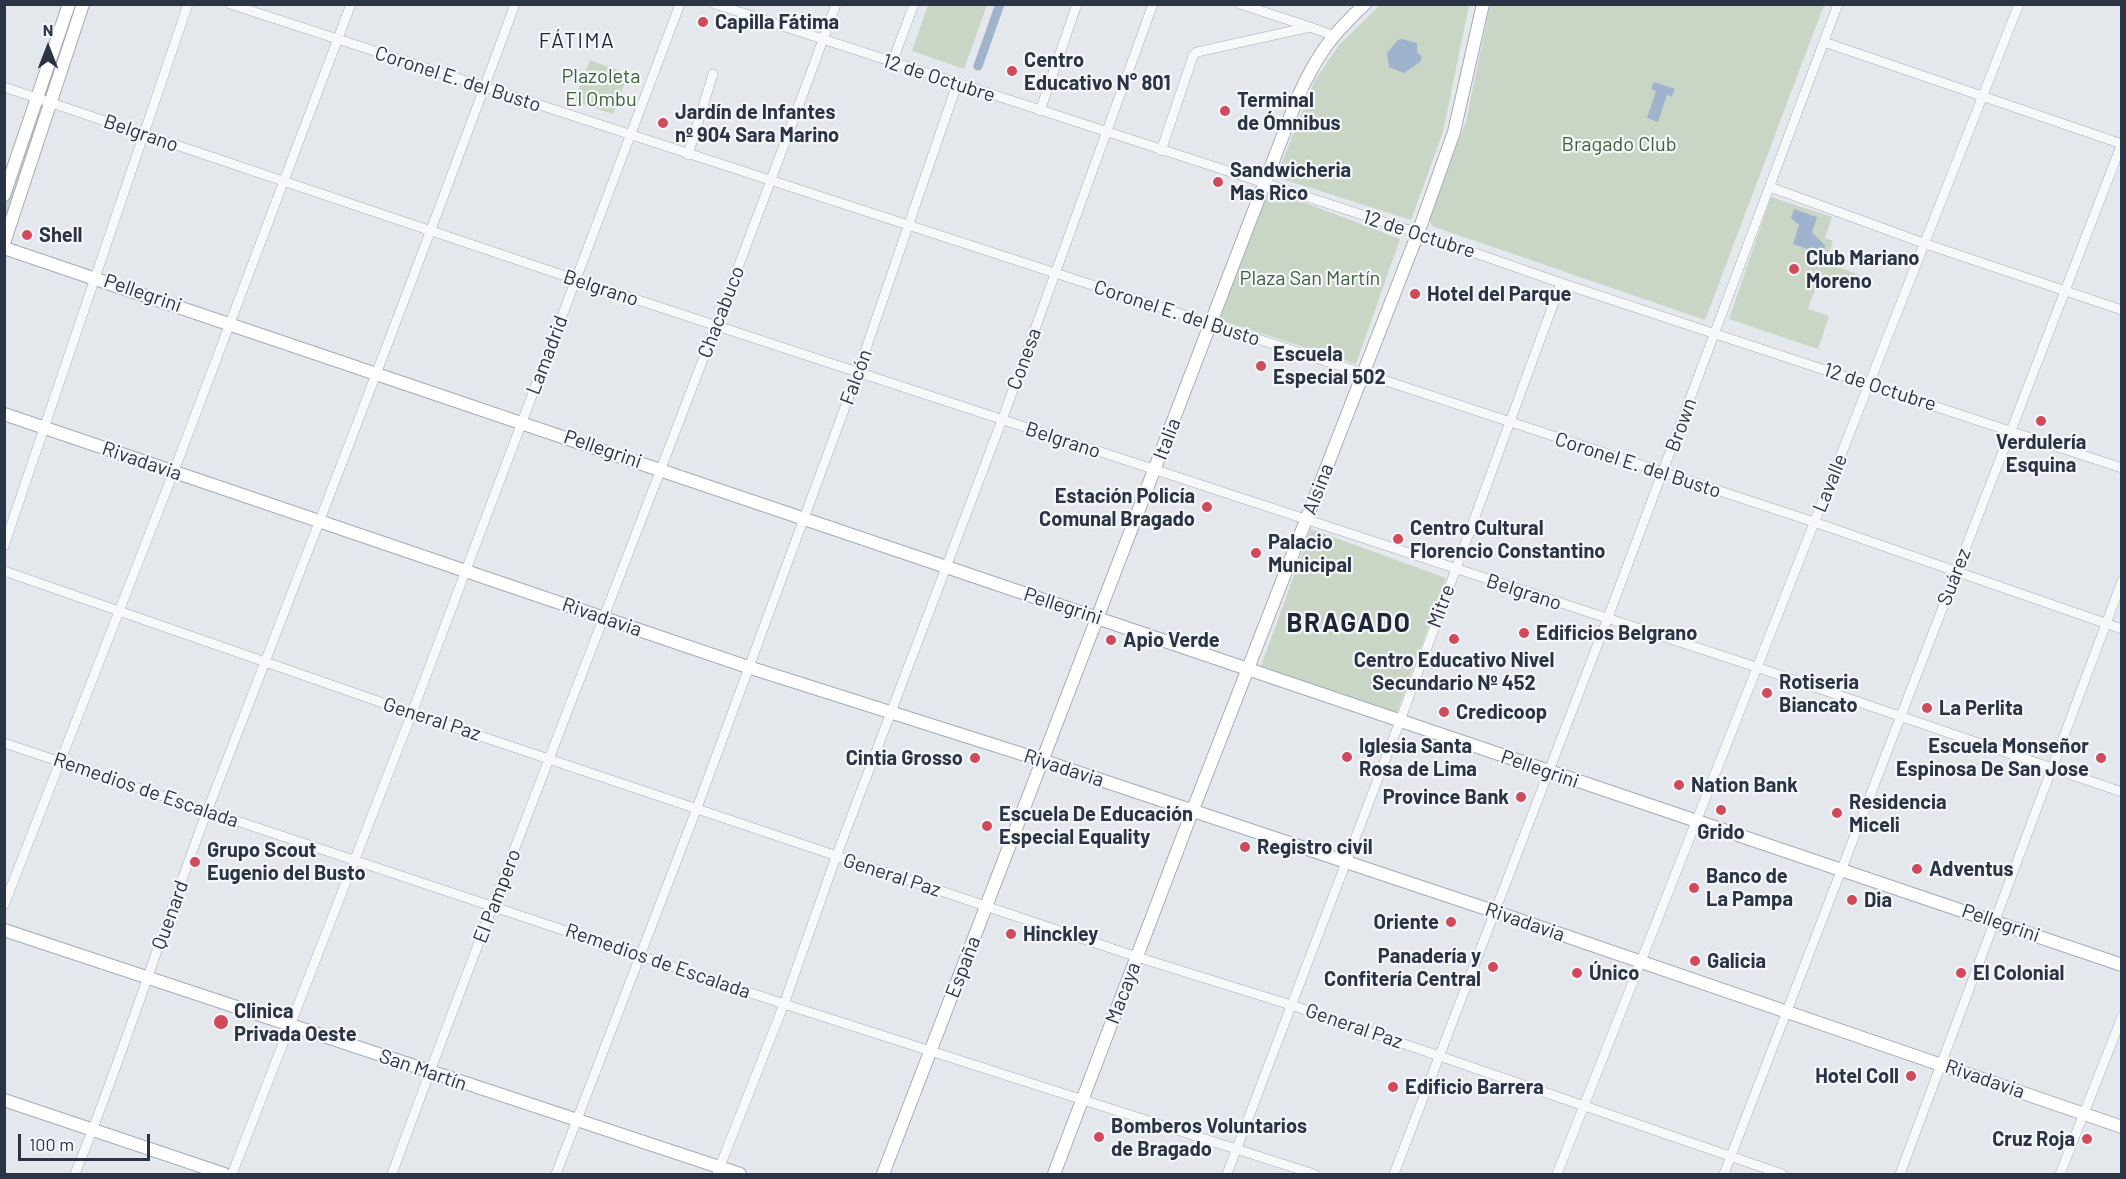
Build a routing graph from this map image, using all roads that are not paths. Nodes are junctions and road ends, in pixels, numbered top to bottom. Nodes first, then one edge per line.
1 (69, 4) edge
2 (83, 4) edge
3 (188, 4) edge
4 (230, 4) edge
5 (351, 4) edge
6 (515, 4) edge
7 (680, 4) edge
8 (715, 4) edge
9 (836, 4) edge
10 (914, 4) edge
11 (1077, 4) edge
12 (1153, 4) edge
13 (1240, 4) edge
14 (1365, 4) edge
15 (1483, 4) edge
16 (1838, 4) edge
17 (2019, 4) edge
18 (1310, 27) junction
19 (1332, 35) junction
20 (338, 40) junction
21 (823, 40) junction
22 (1824, 42) junction
23 (892, 63) junction
24 (713, 74) dead end
25 (957, 84) junction
26 (4, 87) edge
27 (484, 87) junction
28 (37, 97) junction
29 (1983, 97) junction
30 (50, 102) junction
31 (1040, 111) junction
32 (145, 134) junction
33 (1107, 134) junction
34 (631, 137) junction
35 (2121, 144) edge
36 (1161, 151) junction
37 (688, 155) junction
38 (770, 181) junction
39 (285, 182) junction
40 (1265, 185) junction
41 (1770, 186) junction
42 (4, 195) edge
43 (910, 227) junction
44 (432, 231) junction
45 (1418, 232) junction
46 (4, 243) edge
47 (1926, 244) junction
48 (4, 248) edge
49 (1055, 273) junction
50 (95, 277) junction
51 (577, 280) junction
52 (1561, 283) junction
53 (2065, 292) junction
54 (2121, 310) edge
55 (231, 324) junction
56 (1211, 324) junction
57 (717, 326) junction
58 (1715, 334) junction
59 (375, 372) junction
60 (858, 372) junction
61 (1362, 373) junction
62 (1870, 383) junction
63 (4, 414) edge
64 (1002, 420) junction
65 (521, 422) junction
66 (1509, 423) junction
67 (44, 428) junction
68 (2012, 431) junction
69 (2121, 468) edge
70 (661, 469) junction
71 (174, 471) junction
72 (1155, 471) junction
73 (1663, 474) junction
74 (803, 518) junction
75 (1306, 520) junction
76 (321, 522) junction
77 (1814, 522) junction
78 (4, 546) edge
79 (947, 567) junction
80 (1455, 569) junction
81 (466, 570) junction
82 (4, 571) edge
83 (1956, 572) junction
84 (2121, 581) edge
85 (119, 610) junction
86 (603, 617) junction
87 (1100, 617) junction
88 (1608, 620) junction
89 (2106, 623) junction
90 (2121, 628) edge
91 (268, 661) junction
92 (748, 667) junction
93 (1756, 667) junction
94 (1248, 670) junction
95 (412, 713) junction
96 (891, 713) junction
97 (1900, 719) junction
98 (1400, 721) junction
99 (4, 743) edge
100 (549, 757) junction
101 (60, 761) junction
102 (1044, 761) junction
103 (2052, 769) junction
104 (1549, 772) junction
105 (2121, 792) edge
106 (697, 808) junction
107 (208, 811) junction
108 (1192, 812) junction
109 (1695, 820) junction
110 (836, 857) junction
111 (353, 859) junction
112 (1347, 862) junction
113 (1841, 869) junction
114 (494, 905) junction
115 (4, 906) edge
116 (986, 906) junction
117 (1496, 912) junction
118 (1994, 920) junction
119 (4, 930) edge
120 (641, 955) junction
121 (1137, 957) junction
122 (1641, 962) junction
123 (2121, 965) edge
124 (148, 978) junction
125 (784, 1004) junction
126 (1292, 1005) junction
127 (1786, 1011) junction
128 (2121, 1017) edge
129 (291, 1024) junction
130 (931, 1051) junction
131 (1438, 1056) junction
132 (1942, 1064) junction
133 (430, 1072) junction
134 (4, 1100) edge
135 (1082, 1100) junction
136 (1584, 1106) junction
137 (2084, 1114) junction
138 (576, 1122) junction
139 (2121, 1127) edge
140 (93, 1130) junction
141 (1236, 1149) junction
142 (1731, 1157) junction
143 (718, 1171) edge
144 (75, 1174) edge
145 (224, 1174) edge
146 (232, 1174) edge
147 (392, 1174) edge
148 (556, 1174) edge
149 (740, 1174) edge
150 (883, 1174) edge
151 (1054, 1174) edge
152 (1227, 1174) edge
153 (1314, 1174) edge
154 (1394, 1174) edge
155 (1557, 1174) edge
156 (1724, 1174) edge
157 (1782, 1174) edge
158 (1900, 1174) edge
159 (2060, 1174) edge

1 - 28 main road
2 - 30 main road
3 - 32 street
4 - 20 street, Coronel E. del Busto
5 - 20 street
6 - 27 street, Quenard
7 - 34 street, Lamadrid
8 - 21 street, 12 de Octubre
9 - 21 street, Chacabuco
10 - 23 street
11 - 31 street
12 - 33 street, Conesa
13 - 18 street
14 - 19 main road, Italia
15 - 45 main road, Alsina
16 - 22 street, Brown
17 - 29 street, Lavalle
18 - 19 street
18 - 36 street
19 - 40 main road, Italia
20 - 27 street, Coronel E. del Busto
20 - 39 street
21 - 23 street, 12 de Octubre
21 - 38 street, Chacabuco
22 - 29 street
22 - 41 street, Brown
23 - 25 street, 12 de Octubre
24 - 37 street
25 - 31 street, 12 de Octubre
25 - 43 street, Falcón
26 - 28 street, Belgrano
27 - 34 street, Coronel E. del Busto
27 - 44 street, Quenard
28 - 30 street, Belgrano
28 - 42 main road
29 - 35 street
29 - 47 street, Lavalle
30 - 32 street, Belgrano
30 - 46 main road
31 - 33 street, 12 de Octubre
32 - 39 street, Belgrano
32 - 50 street
33 - 36 street, 12 de Octubre
33 - 49 street, Conesa
34 - 37 street, Coronel E. del Busto
34 - 51 street, Lamadrid
35 - 53 street, Suárez
36 - 40 street, 12 de Octubre
37 - 38 street, Coronel E. del Busto
38 - 43 street, Coronel E. del Busto
38 - 57 street, Chacabuco
39 - 44 street, Belgrano
39 - 55 street
40 - 45 street, 12 de Octubre
40 - 56 main road, Italia
41 - 47 street
41 - 58 street, Brown
43 - 49 street, Coronel E. del Busto
43 - 60 street, Falcón
44 - 51 street, Belgrano
44 - 59 street, Quenard
45 - 52 street, 12 de Octubre
45 - 61 main road, Alsina
47 - 53 street
47 - 62 street, Lavalle
48 - 50 main road, Pellegrini
49 - 56 street, Coronel E. del Busto
49 - 64 street, Conesa
50 - 55 main road, Pellegrini
50 - 67 street
51 - 57 street, Belgrano
51 - 65 street, Lamadrid
52 - 58 street, 12 de Octubre
52 - 66 street, Mitre
53 - 54 street
53 - 68 street, Suárez
55 - 59 main road, Pellegrini
55 - 71 street
56 - 61 street, Coronel E. del Busto
56 - 72 main road, Italia
57 - 60 street, Belgrano
57 - 70 street, Chacabuco
58 - 62 street, 12 de Octubre
58 - 73 street, Brown
59 - 65 main road, Pellegrini
59 - 76 street, Quenard
60 - 64 street, Belgrano
60 - 74 street, Falcón
61 - 66 street, Coronel E. del Busto
61 - 75 main road, Alsina
62 - 68 street, 12 de Octubre
62 - 77 street, Lavalle
63 - 67 main road, Rivadavia
64 - 72 street, Belgrano
64 - 79 street, Conesa
65 - 70 main road, Pellegrini
65 - 81 street, Lamadrid
66 - 73 street, Coronel E. del Busto
66 - 80 street, Mitre
67 - 71 main road, Rivadavia
67 - 78 street
68 - 69 street, 12 de Octubre
68 - 83 street, Suárez
70 - 74 main road, Pellegrini
70 - 86 street, Chacabuco
71 - 76 main road, Rivadavia
71 - 85 street
72 - 75 street, Belgrano
72 - 87 main road, Italia
73 - 77 street, Coronel E. del Busto
73 - 88 street, Brown
74 - 79 main road, Pellegrini
74 - 92 street, Falcón
75 - 80 street, Belgrano
75 - 94 main road, Alsina
76 - 81 main road, Rivadavia
76 - 91 street, Quenard
77 - 83 street, Coronel E. del Busto
77 - 93 street, Lavalle
79 - 87 main road, Pellegrini
79 - 96 street, Conesa
80 - 88 street, Belgrano
80 - 98 street, Mitre
81 - 86 main road, Rivadavia
81 - 95 street, Lamadrid
82 - 85 street, General Paz
83 - 89 street, Coronel E. del Busto
83 - 97 street, Suárez
84 - 89 street
85 - 91 street, General Paz
85 - 101 street
86 - 92 main road, Rivadavia
86 - 100 street, El Pampero
87 - 94 main road, Pellegrini
87 - 102 main road, Italia
88 - 93 street, Belgrano
88 - 104 street, Brown
89 - 90 street, Coronel E. del Busto
89 - 103 street
91 - 95 street, General Paz
91 - 107 street, Quenard
92 - 96 main road, Rivadavia
92 - 106 street, Falcón
93 - 97 street, Belgrano
93 - 109 street, Lavalle
94 - 98 main road, Pellegrini
94 - 108 main road, Alsina
95 - 100 street, General Paz
95 - 111 street, Lamadrid
96 - 102 main road, Rivadavia
96 - 110 street, Conesa
97 - 103 street, Belgrano
97 - 113 street, Suárez
98 - 104 main road, Pellegrini
98 - 112 street, Mitre
99 - 101 street, Remedios de Escalada
100 - 106 street, General Paz
100 - 114 street, El Pampero
101 - 107 street, Remedios de Escalada
101 - 115 street
102 - 108 main road, Rivadavia
102 - 116 main road, España
103 - 105 street, Belgrano
103 - 118 street
104 - 109 main road, Pellegrini
104 - 117 street, Brown
106 - 110 street, General Paz
106 - 120 street, Falcón
107 - 111 street, Remedios de Escalada
107 - 124 street, Quenard
108 - 112 main road, Rivadavia
108 - 121 main road, Macaya
109 - 113 main road, Pellegrini
109 - 122 street, Lavalle
110 - 116 street, General Paz
110 - 125 street, Conesa
111 - 114 street, Remedios de Escalada
111 - 129 street, Lamadrid
112 - 117 main road, Rivadavia
112 - 126 street, Mitre
113 - 118 main road, Pellegrini
113 - 127 street, Suárez
114 - 120 street, Remedios de Escalada
114 - 133 street, El Pampero
116 - 121 street, General Paz
116 - 130 main road, España
117 - 122 main road, Rivadavia
117 - 131 street, Brown
118 - 123 main road, Pellegrini
118 - 132 street
119 - 124 main road, San Martín
120 - 125 street, Remedios de Escalada
120 - 138 street, Falcón
121 - 126 street, General Paz
121 - 135 main road, Macaya
122 - 127 main road, Rivadavia
122 - 136 street, Lavalle
124 - 129 main road, San Martín
124 - 140 street, Quenard
125 - 130 street, Remedios de Escalada
125 - 143 street, Conesa
126 - 131 street, General Paz
126 - 141 street, Mitre
127 - 132 main road, Rivadavia
127 - 142 street, Suárez
128 - 137 street
129 - 133 main road, San Martín
129 - 146 street, Lamadrid
130 - 135 street, Remedios de Escalada
130 - 150 main road, España
131 - 136 street, General Paz
131 - 154 street, Brown
132 - 137 main road, Rivadavia
132 - 158 street
133 - 138 main road, San Martín
133 - 147 street, El Pampero
134 - 140 main road
135 - 141 street, Remedios de Escalada
135 - 151 main road, Macaya
136 - 142 street, General Paz
136 - 155 street, Lavalle
137 - 139 main road, Rivadavia
137 - 159 street
138 - 143 main road, San Martín
138 - 148 street, Falcón
140 - 144 street, Quenard
140 - 145 main road
141 - 152 street, Mitre
141 - 153 street, Remedios de Escalada
142 - 156 street, Suárez
142 - 157 street, General Paz
143 - 149 main road, San Martín

